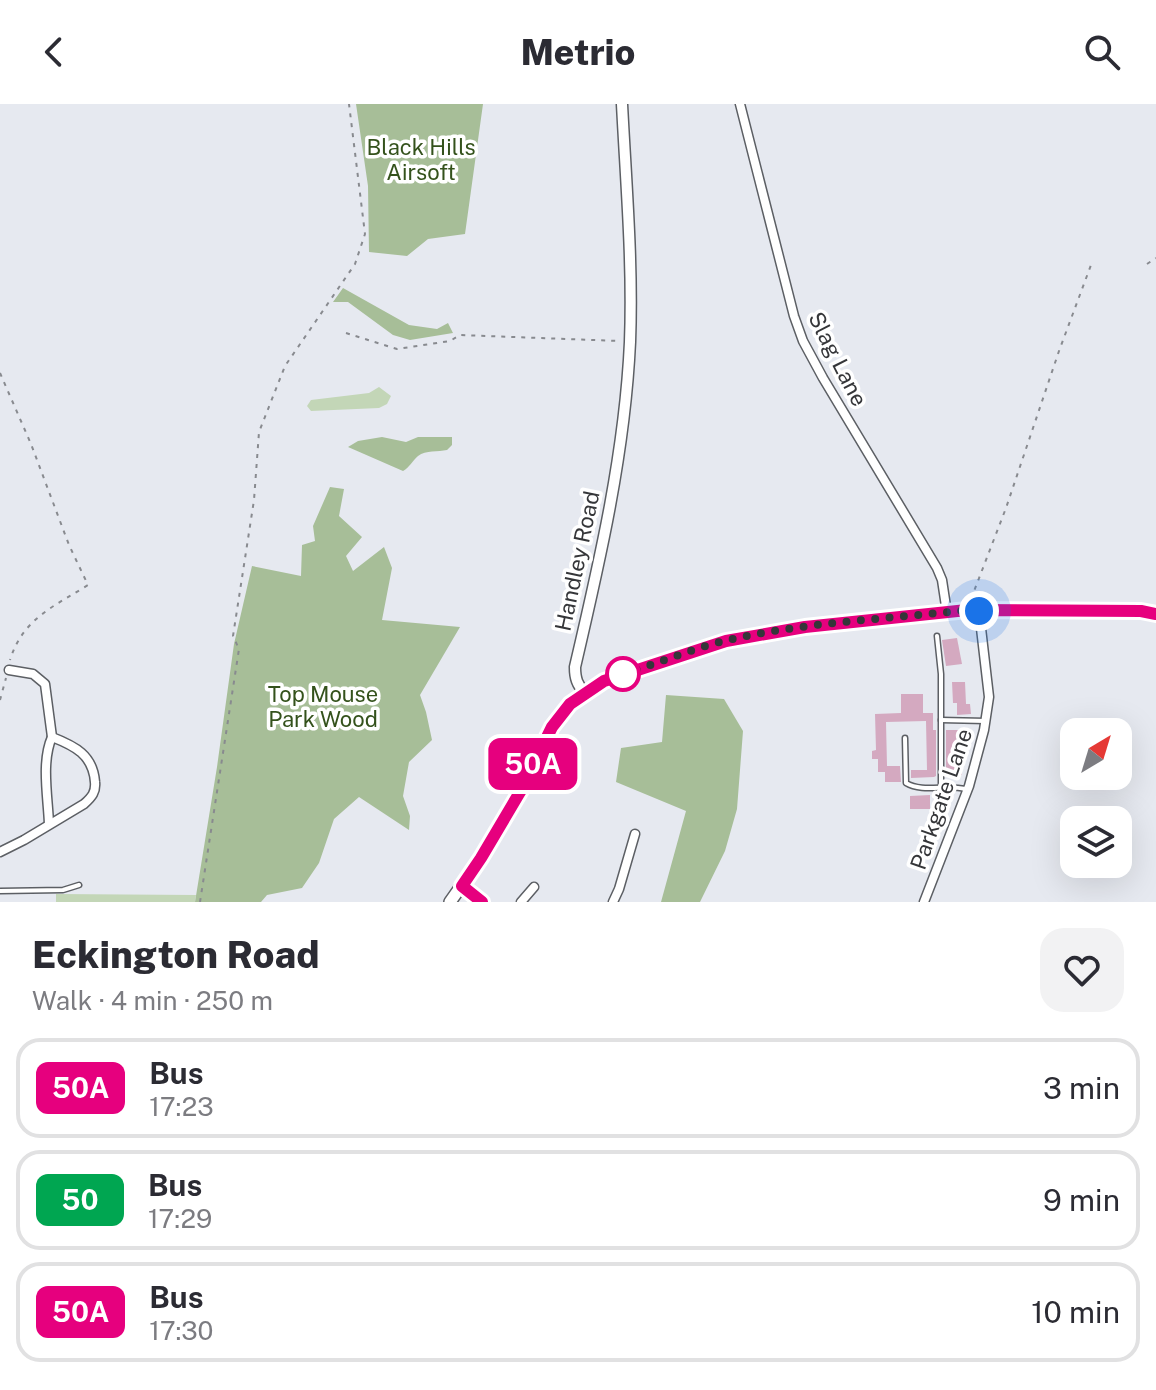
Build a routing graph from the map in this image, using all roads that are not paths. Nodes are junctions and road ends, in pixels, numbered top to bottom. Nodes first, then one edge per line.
1 (622, 104) edge
2 (740, 104) edge
3 (973, 611) junction
4 (947, 613) junction
5 (1156, 614) edge
6 (937, 636) dead end
7 (9, 670) road end
8 (585, 693) junction
9 (941, 720) junction
10 (986, 721) junction
11 (52, 737) junction
12 (905, 738) dead end
13 (941, 787) junction
14 (967, 790) junction
15 (49, 824) junction
16 (635, 834) dead end
17 (0, 852) edge
18 (79, 885) dead end
19 (462, 886) junction
20 (534, 887) dead end
21 (0, 891) edge
22 (450, 902) edge
23 (482, 902) edge
24 (521, 902) edge
25 (613, 902) edge
26 (924, 902) edge

1 - 8 street, Handley Road
2 - 4 street, Slag Lane
3 - 4 main road
3 - 5 main road
3 - 10 street, Parkgate Lane
4 - 8 main road
6 - 9 lane
7 - 11 street
8 - 19 main road
9 - 10 lane
9 - 13 lane
10 - 14 street, Parkgate Lane
11 - 15 street
11 - 15 street
12 - 13 lane
13 - 14 lane
14 - 26 street, Parkgate Lane
15 - 17 street
16 - 25 street
18 - 21 lane
19 - 22 main road
19 - 23 street
20 - 24 street

